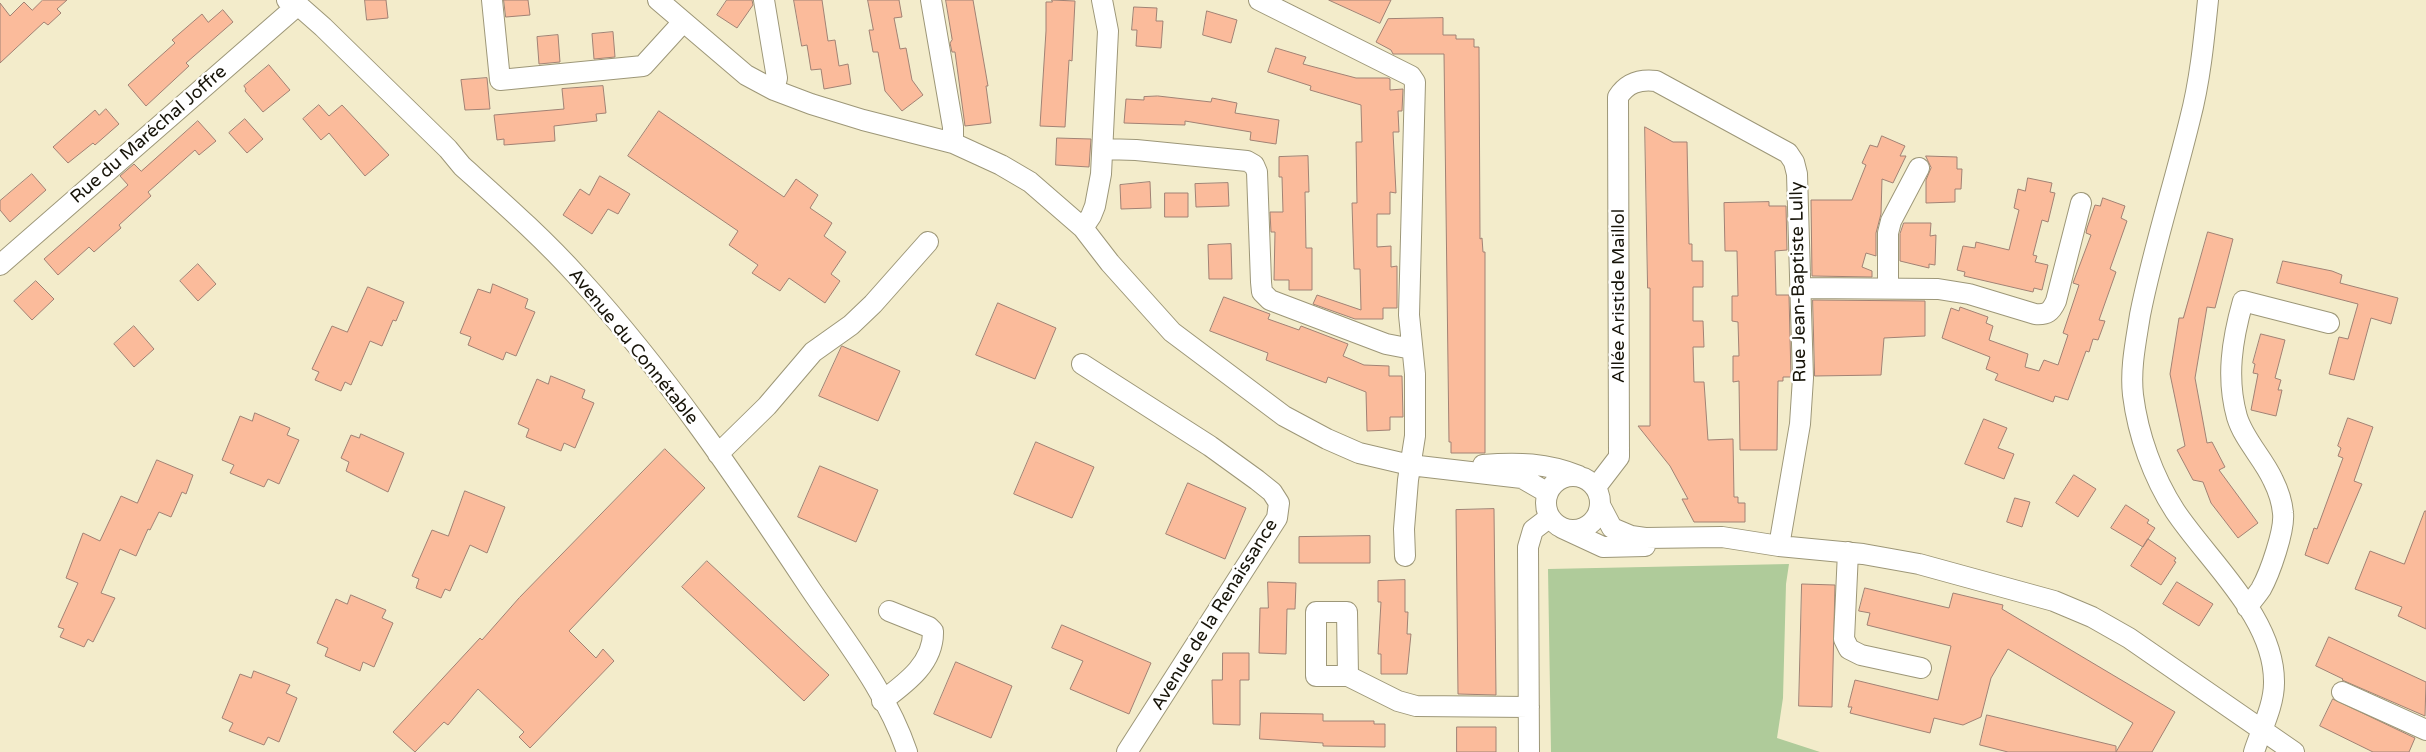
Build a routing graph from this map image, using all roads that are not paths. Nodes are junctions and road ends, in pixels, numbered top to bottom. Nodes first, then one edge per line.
1 (492, 0) edge
2 (658, 0) edge
3 (764, 0) edge
4 (931, 0) edge
5 (1102, 0) edge
6 (1259, 0) edge
7 (2208, 0) edge
8 (292, 3) edge
9 (683, 22) junction
10 (774, 90) junction
11 (1618, 97) joint
12 (953, 143) junction
13 (1103, 149) junction
14 (1919, 168) dead end
15 (2081, 203) dead end
16 (1082, 228) junction
17 (928, 242) dead end
18 (0, 264) edge
19 (1888, 287) junction
20 (1800, 288) junction
21 (2329, 322) dead end
22 (1412, 349) junction
23 (1082, 364) dead end
24 (718, 454) junction
25 (1410, 465) junction
26 (1441, 468) junction
27 (1588, 482) junction
28 (1548, 493) junction
29 (1600, 507) junction
30 (1556, 523) junction
31 (1779, 546) junction
32 (1848, 552) junction
33 (1405, 556) dead end
34 (2247, 607) junction
35 (889, 610) dead end
36 (1921, 668) dead end
37 (1348, 676) dead end
38 (2342, 692) dead end
39 (882, 701) junction
40 (1529, 707) junction
41 (2261, 729) junction
42 (2426, 730) edge
43 (907, 752) edge
44 (1128, 752) edge
45 (1529, 752) edge
46 (2254, 752) edge
47 (2294, 752) edge

1 - 9 street
2 - 9 street
3 - 10 street
4 - 12 street
5 - 13 street
6 - 22 street
7 - 34 street
8 - 18 street, Rue du Maréchal Joffre
8 - 24 street, Avenue du Connétable
9 - 10 street
10 - 12 street
11 - 20 street, Rue Jean-Baptiste Lully
11 - 27 street, Allée Aristide Maillol
12 - 16 street
13 - 16 street
13 - 22 street
14 - 19 street
15 - 19 street
16 - 25 street
17 - 24 street
19 - 20 street
20 - 31 street, Rue Jean-Baptiste Lully
21 - 34 street
22 - 25 street
23 - 44 street, Avenue de la Renaissance
24 - 39 street, Avenue du Connétable
25 - 26 street
25 - 33 street
26 - 27 street
26 - 28 street
27 - 28 street
27 - 29 street
28 - 30 street
29 - 30 street
29 - 31 street
30 - 31 street
30 - 40 street
31 - 32 street
32 - 36 street
32 - 41 street
34 - 41 street
35 - 39 street
37 - 40 street
38 - 42 street
39 - 43 street, Avenue du Connétable
40 - 45 street
41 - 46 street
41 - 47 street

